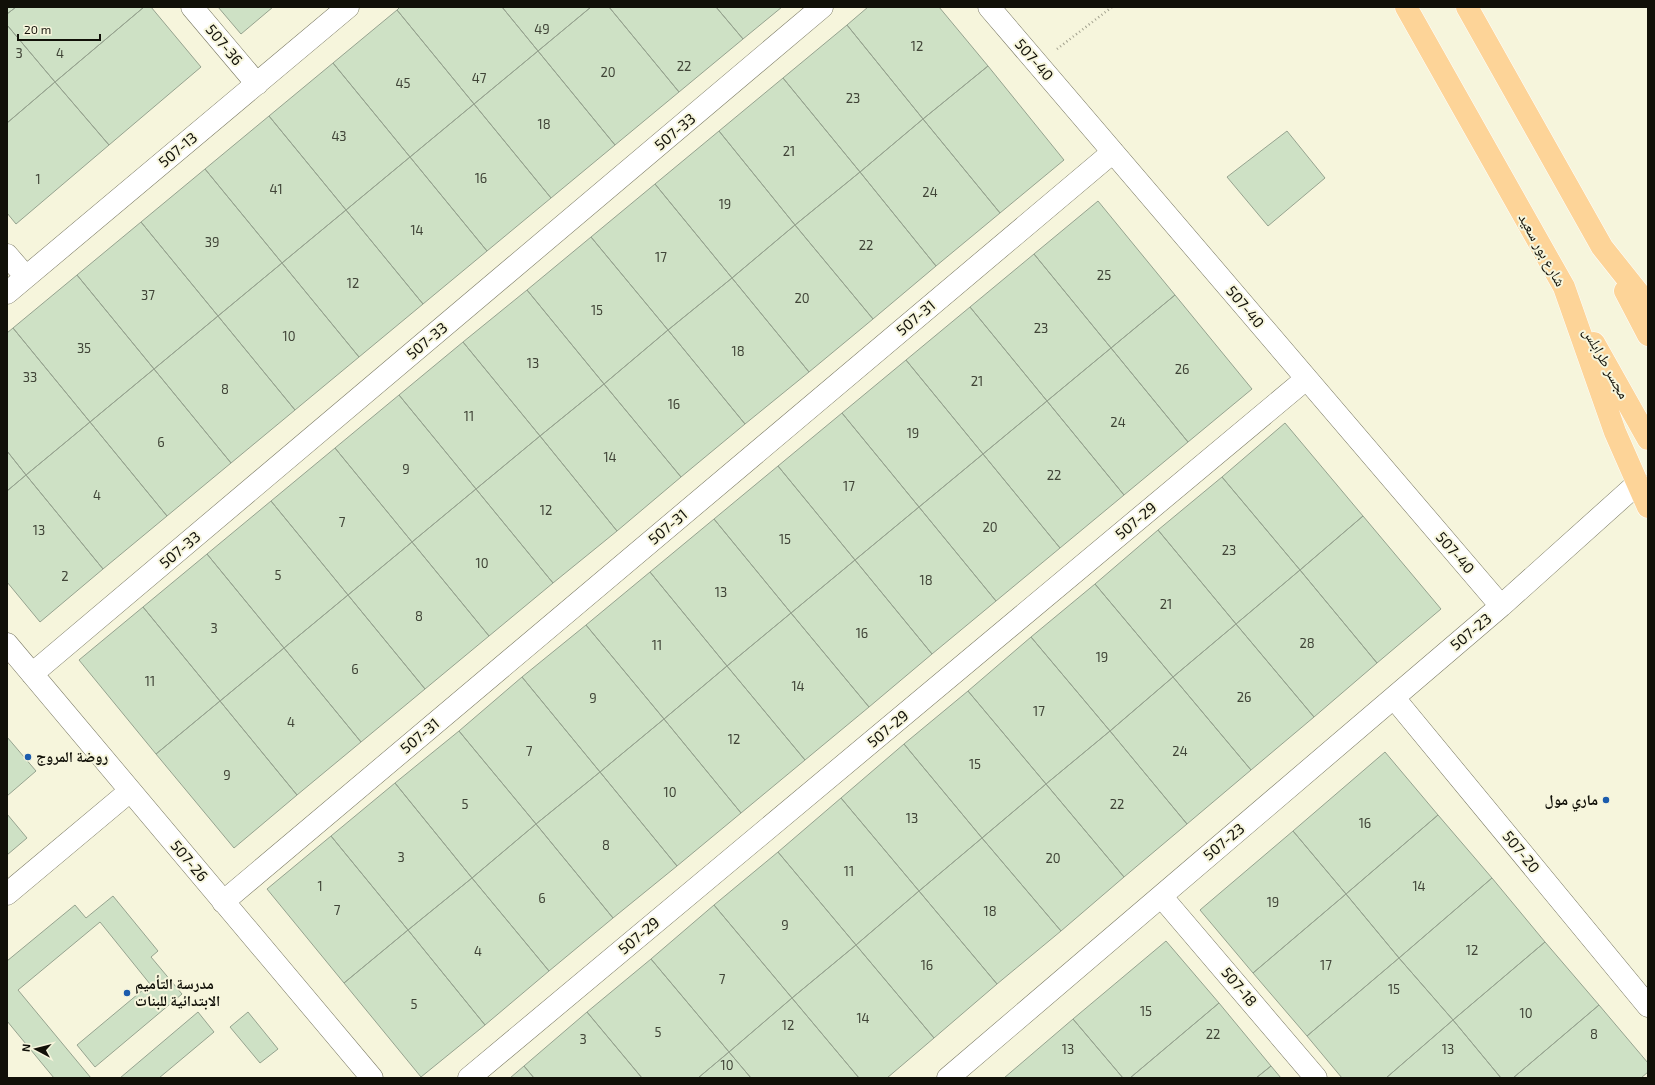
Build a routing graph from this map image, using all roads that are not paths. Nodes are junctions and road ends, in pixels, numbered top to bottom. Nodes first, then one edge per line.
1 (192, 7) edge
2 (348, 7) edge
3 (822, 7) edge
4 (989, 7) edge
5 (1406, 7) edge
6 (1467, 7) edge
7 (257, 84) junction
8 (1113, 152) junction
9 (1602, 247) junction
10 (7, 254) edge
11 (26, 277) junction
12 (1564, 287) junction
13 (7, 293) edge
14 (1648, 305) edge
15 (1648, 335) edge
16 (1306, 379) junction
17 (1648, 439) edge
18 (1638, 483) junction
19 (1648, 507) edge
20 (1501, 606) junction
21 (7, 644) edge
22 (32, 674) junction
23 (1394, 698) junction
24 (130, 791) junction
25 (7, 894) edge
26 (1162, 896) junction
27 (223, 902) junction
28 (1648, 1006) edge
29 (372, 1078) edge
30 (469, 1078) edge
31 (948, 1078) edge
32 (1316, 1078) edge

1 - 7 street, 507-36
2 - 7 street, 507-13
3 - 22 street, 507-33
4 - 8 street, 507-40
5 - 12 main road, شارع بور سعيد
6 - 9 main road
7 - 11 street, 507-13
8 - 16 street, 507-40
8 - 27 street, 507-31
9 - 14 main road
9 - 15 main road
10 - 11 street
11 - 13 street, 507-13
12 - 17 main road, مجسر طرابلس
12 - 18 main road, شارع بور سعيد
16 - 20 street, 507-40
16 - 30 street, 507-29
18 - 19 main road, شارع بور سعيد
18 - 20 street, 507-23
20 - 23 street, 507-23
21 - 22 street, 507-26
22 - 24 street, 507-26
23 - 26 street, 507-23
23 - 28 street, 507-20
24 - 25 street
24 - 27 street, 507-26
26 - 31 street, 507-23
26 - 32 street, 507-18
27 - 29 street, 507-26

